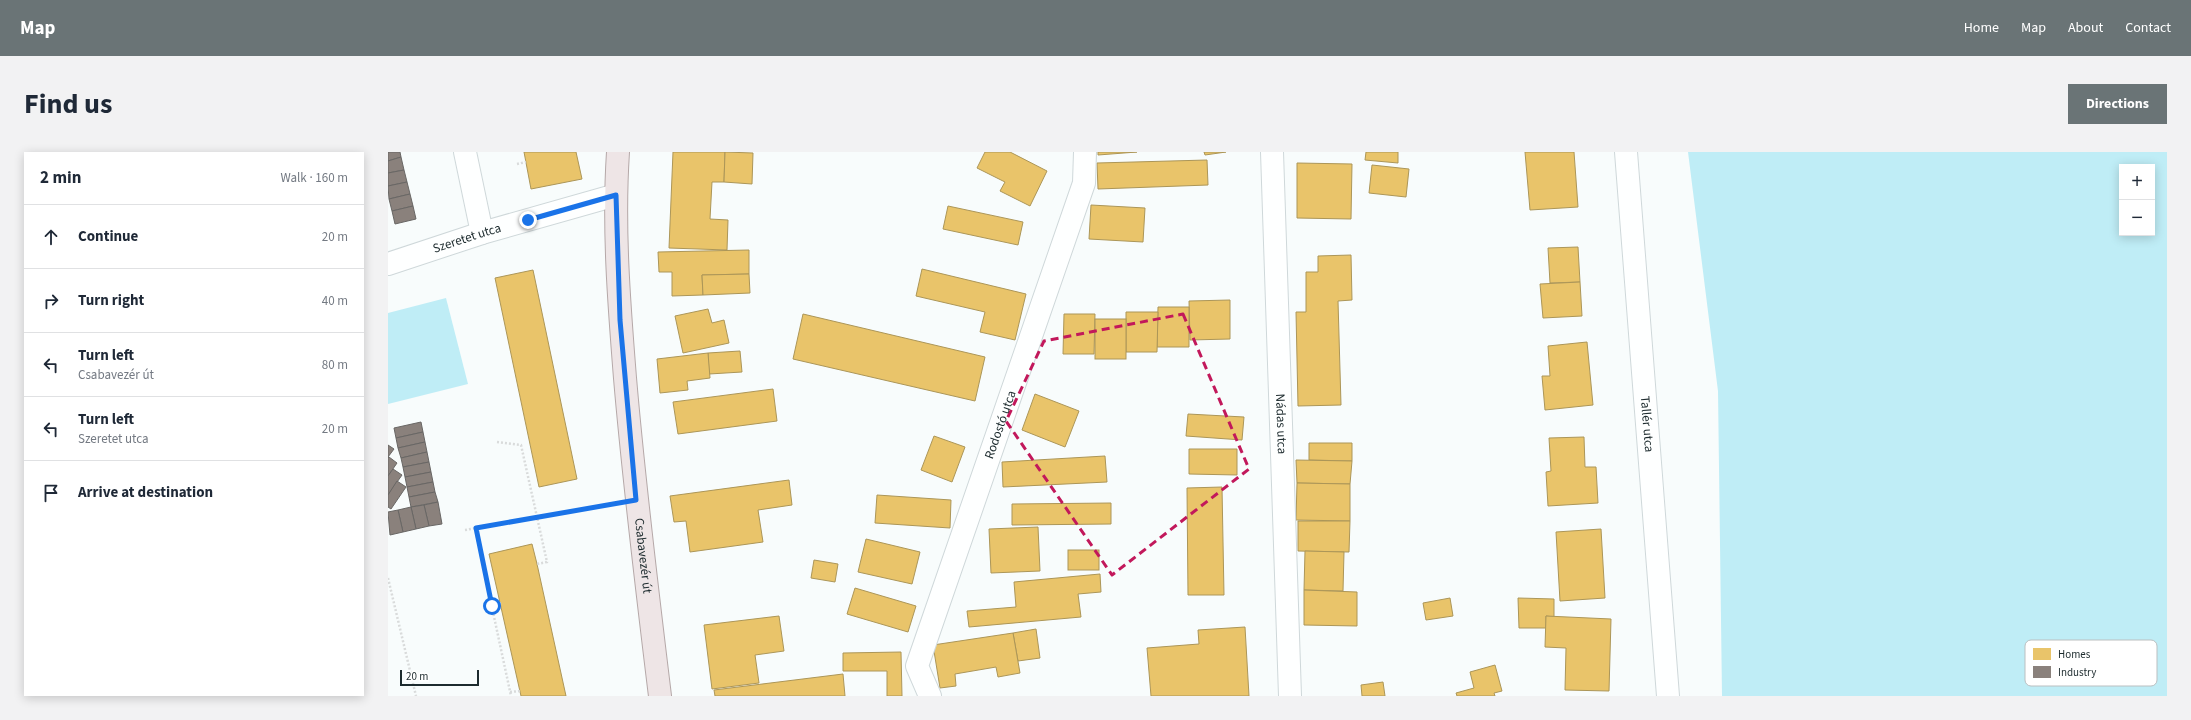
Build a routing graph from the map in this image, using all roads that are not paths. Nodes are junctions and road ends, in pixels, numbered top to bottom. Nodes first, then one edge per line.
1 (465, 152) edge
2 (618, 152) edge
3 (1085, 152) edge
4 (1272, 152) edge
5 (1626, 152) edge
6 (616, 195) junction
7 (482, 233) junction
8 (388, 264) edge
9 (660, 696) edge
10 (930, 696) edge
11 (1290, 696) edge
12 (1668, 696) edge

1 - 7 street
2 - 6 main road, Csabavezér út
3 - 10 street, Rodostó utca
4 - 11 street, Nádas utca
5 - 12 street, Tallér utca
6 - 7 street, Szeretet utca
6 - 9 main road, Csabavezér út
7 - 8 street, Szeretet utca

